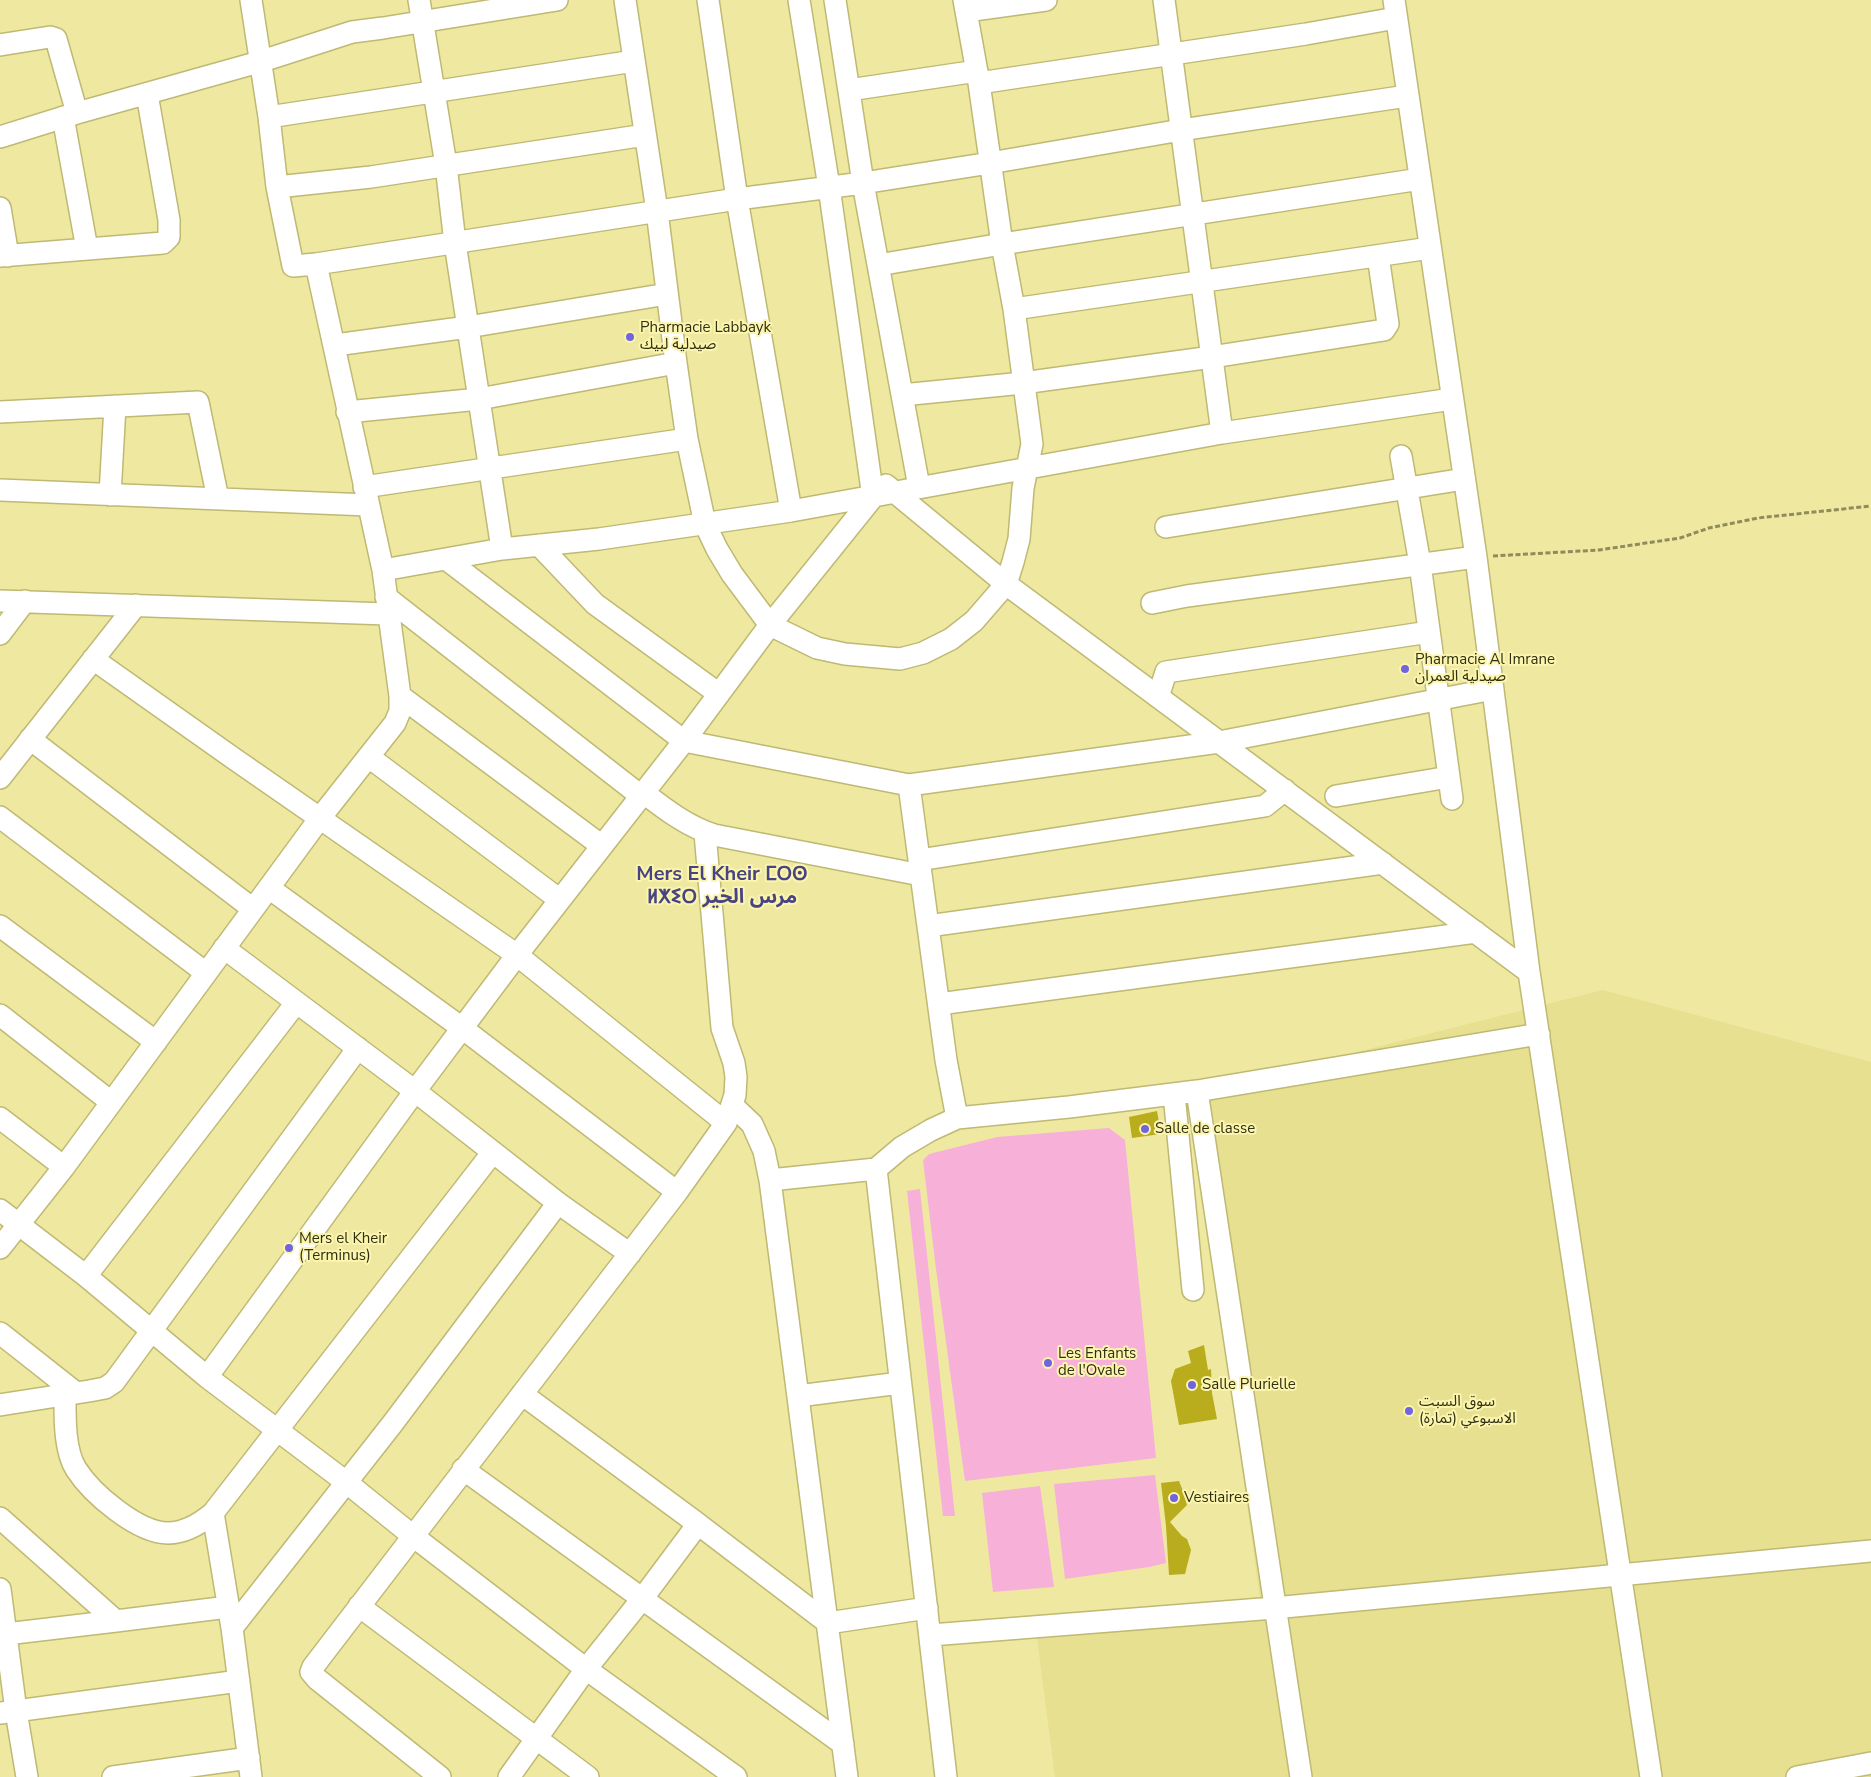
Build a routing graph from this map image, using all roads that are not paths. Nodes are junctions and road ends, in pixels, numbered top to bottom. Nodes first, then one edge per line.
1 (251, 0) edge
2 (419, 0) edge
3 (557, 0) edge
4 (625, 0) edge
5 (708, 0) edge
6 (799, 0) edge
7 (835, 0) edge
8 (1046, 0) edge
9 (1164, 0) edge
10 (965, 6) edge
11 (1395, 9) edge
12 (424, 21) junction
13 (0, 45) edge
14 (1172, 55) junction
15 (634, 61) junction
16 (259, 62) junction
17 (978, 77) junction
18 (849, 90) junction
19 (434, 93) junction
20 (147, 94) junction
21 (1407, 96) junction
22 (70, 115) junction
23 (269, 117) junction
24 (1181, 130) junction
25 (645, 136) junction
26 (0, 137) edge
27 (990, 163) junction
28 (446, 165) junction
29 (1420, 179) junction
30 (863, 183) junction
31 (277, 187) junction
32 (829, 187) junction
33 (737, 199) junction
34 (0, 208) edge
35 (657, 211) junction
36 (1193, 215) junction
37 (455, 243) junction
38 (1002, 244) junction
39 (1430, 248) junction
40 (88, 249) junction
41 (4, 256) edge
42 (1378, 256) junction
43 (316, 264) junction
44 (878, 265) junction
45 (1202, 281) junction
46 (667, 294) junction
47 (1014, 309) junction
48 (468, 327) junction
49 (335, 345) junction
50 (1212, 357) junction
51 (676, 363) junction
52 (1023, 383) junction
53 (902, 395) junction
54 (479, 399) junction
55 (1452, 399) junction
56 (115, 406) junction
57 (0, 412) edge
58 (347, 412) junction
59 (1222, 433) junction
60 (687, 439) junction
61 (1401, 456) dead end
62 (1026, 468) junction
63 (489, 469) junction
64 (1464, 479) junction
65 (919, 487) junction
66 (1407, 489) junction
67 (0, 490) edge
68 (883, 494) junction
69 (110, 495) junction
70 (366, 496) junction
71 (218, 499) junction
72 (791, 511) junction
73 (706, 524) junction
74 (1166, 527) dead end
75 (538, 545) junction
76 (502, 549) junction
77 (1476, 556) junction
78 (446, 559) junction
79 (1420, 564) junction
80 (383, 570) junction
81 (1006, 584) junction
82 (0, 601) edge
83 (24, 602) junction
84 (1152, 603) dead end
85 (136, 605) junction
86 (387, 606) junction
87 (770, 625) junction
88 (1429, 632) junction
89 (0, 634) edge
90 (94, 658) junction
91 (1493, 689) junction
92 (719, 694) junction
93 (400, 696) junction
94 (1158, 697) junction
95 (1439, 698) junction
96 (30, 739) junction
97 (684, 741) junction
98 (1219, 742) junction
99 (369, 757) junction
100 (1449, 777) junction
101 (0, 778) edge
102 (909, 786) junction
103 (1285, 790) junction
104 (642, 794) junction
105 (1336, 796) dead end
106 (1452, 799) dead end
107 (0, 817) edge
108 (320, 818) junction
109 (705, 832) junction
110 (602, 846) junction
111 (1383, 863) junction
112 (920, 868) junction
113 (269, 888) junction
114 (560, 900) junction
115 (253, 909) junction
116 (0, 926) edge
117 (928, 926) junction
118 (1476, 932) junction
119 (224, 948) junction
120 (517, 955) junction
121 (1529, 972) junction
122 (206, 973) junction
123 (296, 1003) junction
124 (939, 1004) junction
125 (0, 1015) edge
126 (462, 1028) junction
127 (1539, 1034) junction
128 (156, 1042) junction
129 (358, 1048) junction
130 (415, 1091) junction
131 (1197, 1091) junction
132 (1174, 1094) junction
133 (111, 1102) junction
134 (729, 1114) junction
135 (0, 1118) edge
136 (957, 1118) junction
137 (493, 1152) junction
138 (64, 1167) junction
139 (876, 1170) junction
140 (770, 1180) junction
141 (677, 1192) junction
142 (558, 1203) junction
143 (0, 1210) edge
144 (19, 1223) junction
145 (0, 1248) edge
146 (630, 1254) junction
147 (86, 1276) junction
148 (1193, 1290) dead end
149 (152, 1331) junction
150 (0, 1333) edge
151 (207, 1377) junction
152 (900, 1383) junction
153 (70, 1394) junction
154 (522, 1394) junction
155 (798, 1396) junction
156 (0, 1405) edge
157 (277, 1429) junction
158 (463, 1469) junction
159 (346, 1482) junction
160 (213, 1513) junction
161 (0, 1518) edge
162 (698, 1524) junction
163 (413, 1536) junction
164 (1871, 1551) edge
165 (1620, 1575) junction
166 (0, 1589) edge
167 (642, 1599) junction
168 (359, 1606) junction
169 (228, 1607) junction
170 (927, 1608) junction
171 (1274, 1608) junction
172 (116, 1621) junction
173 (828, 1622) junction
174 (232, 1628) junction
175 (6, 1634) junction
176 (931, 1635) junction
177 (586, 1669) junction
178 (239, 1681) junction
179 (8, 1712) edge
180 (537, 1739) junction
181 (843, 1744) junction
182 (1871, 1763) edge
183 (250, 1768) edge
184 (27, 1777) edge
185 (113, 1777) edge
186 (440, 1777) edge
187 (509, 1777) edge
188 (588, 1777) edge
189 (736, 1777) edge
190 (847, 1777) edge
191 (946, 1777) edge
192 (1301, 1777) edge
193 (1651, 1777) edge
194 (1797, 1777) edge

1 - 16 street
2 - 12 street
3 - 12 street
4 - 15 street
5 - 33 street
6 - 32 street
7 - 18 street
8 - 10 street
9 - 14 street
10 - 17 street
11 - 14 street
11 - 21 street
12 - 16 street
12 - 19 street
13 - 22 street
14 - 17 street
14 - 24 street
15 - 19 street
15 - 25 street
16 - 20 street
16 - 23 street
17 - 18 street
17 - 27 street
18 - 30 street
19 - 23 street
19 - 28 street
20 - 22 street
20 - 40 street
21 - 24 street
21 - 29 street
22 - 26 street
22 - 40 street
23 - 31 street
24 - 27 street
24 - 36 street
25 - 28 street
25 - 35 street
27 - 30 street
27 - 38 street
28 - 31 street
28 - 37 street
29 - 36 street
29 - 39 street
30 - 32 street
30 - 44 street
31 - 43 street
32 - 33 street
32 - 68 street
33 - 35 street
33 - 72 street
34 - 41 street
35 - 37 street
35 - 46 street
36 - 38 street
36 - 45 street
37 - 43 street
37 - 48 street
38 - 44 street
38 - 47 street
39 - 42 street
39 - 55 street
40 - 41 street
42 - 45 street
42 - 50 street
43 - 49 street
44 - 53 street
45 - 47 street
45 - 50 street
46 - 48 street
46 - 51 street
47 - 52 street
48 - 49 street
48 - 54 street
49 - 58 street
50 - 52 street
50 - 59 street
51 - 54 street
51 - 60 street
52 - 53 street
52 - 62 street
53 - 65 street
54 - 58 street
54 - 63 street
55 - 59 street
55 - 64 street
56 - 57 street
56 - 69 street
56 - 71 street
58 - 70 street
59 - 62 street
60 - 63 street
60 - 73 street
61 - 66 street
62 - 65 street
62 - 81 street
63 - 70 street
63 - 76 street
64 - 66 street
64 - 77 street
65 - 68 street
66 - 74 street
66 - 79 street
67 - 69 street
68 - 72 street
68 - 81 street
68 - 87 street
69 - 71 street
70 - 71 street
70 - 80 street
72 - 73 street
73 - 75 street
73 - 87 street
75 - 76 street
75 - 92 street
76 - 78 street
77 - 79 street
77 - 91 street
78 - 80 street
78 - 97 street
79 - 84 street
79 - 88 street
80 - 86 street
81 - 87 street
81 - 94 street
82 - 83 street
83 - 85 street
83 - 89 street
85 - 86 street
85 - 90 street
86 - 93 street
86 - 104 street
87 - 92 street
88 - 94 street
88 - 95 street
90 - 96 street
90 - 108 street
91 - 95 street
91 - 121 street
92 - 97 street
93 - 99 street
93 - 110 street
94 - 98 street
95 - 98 street
95 - 100 street
96 - 101 street
96 - 115 street
97 - 102 street
97 - 104 street
98 - 102 street
98 - 103 street
99 - 108 street
99 - 114 street
100 - 105 street
100 - 106 street
102 - 112 street
103 - 111 street
103 - 112 street
104 - 109 street
104 - 110 street
107 - 122 street
108 - 113 street
108 - 120 street
109 - 112 street
109 - 134 street
110 - 114 street
111 - 117 street
111 - 118 street
112 - 117 street
113 - 115 street
113 - 126 street
114 - 120 street
115 - 119 street
116 - 128 street
117 - 124 street
118 - 121 street
118 - 124 street
119 - 122 street
119 - 123 street
120 - 126 street
120 - 134 street
121 - 127 street
122 - 128 street
123 - 129 street
123 - 147 street
124 - 136 street
125 - 133 street
126 - 130 street
126 - 141 street
127 - 131 street
127 - 165 street
128 - 133 street
129 - 130 street
129 - 149 street
130 - 137 street
130 - 151 street
131 - 132 street
131 - 171 street
132 - 136 street
132 - 148 street
133 - 138 street
134 - 140 street
134 - 141 street
135 - 138 street
136 - 139 street
137 - 142 street
137 - 157 street
138 - 144 street
139 - 140 street
139 - 152 street
140 - 155 street
141 - 146 street
142 - 146 street
142 - 159 street
143 - 144 street
144 - 145 street
144 - 147 street
146 - 154 street
147 - 149 street
149 - 151 street
149 - 153 street
150 - 153 street
151 - 157 street
152 - 155 street
152 - 170 street
153 - 156 street
153 - 160 street
154 - 158 street
154 - 162 street
155 - 173 street
157 - 159 street
157 - 160 street
158 - 163 street
158 - 167 street
159 - 163 street
159 - 174 street
160 - 169 street
161 - 172 street
162 - 167 street
162 - 173 street
163 - 168 street
163 - 177 street
164 - 165 street
165 - 171 street
165 - 193 street
166 - 175 street
167 - 177 street
167 - 181 street
168 - 180 street
168 - 186 street
169 - 172 street
169 - 174 street
170 - 173 street
170 - 176 street
171 - 176 street
171 - 192 street
172 - 175 street
173 - 181 street
174 - 178 street
175 - 179 street
176 - 191 street
177 - 180 street
177 - 189 street
178 - 179 street
178 - 183 street
179 - 184 street
180 - 187 street
180 - 188 street
181 - 190 street
182 - 194 street
183 - 185 street

